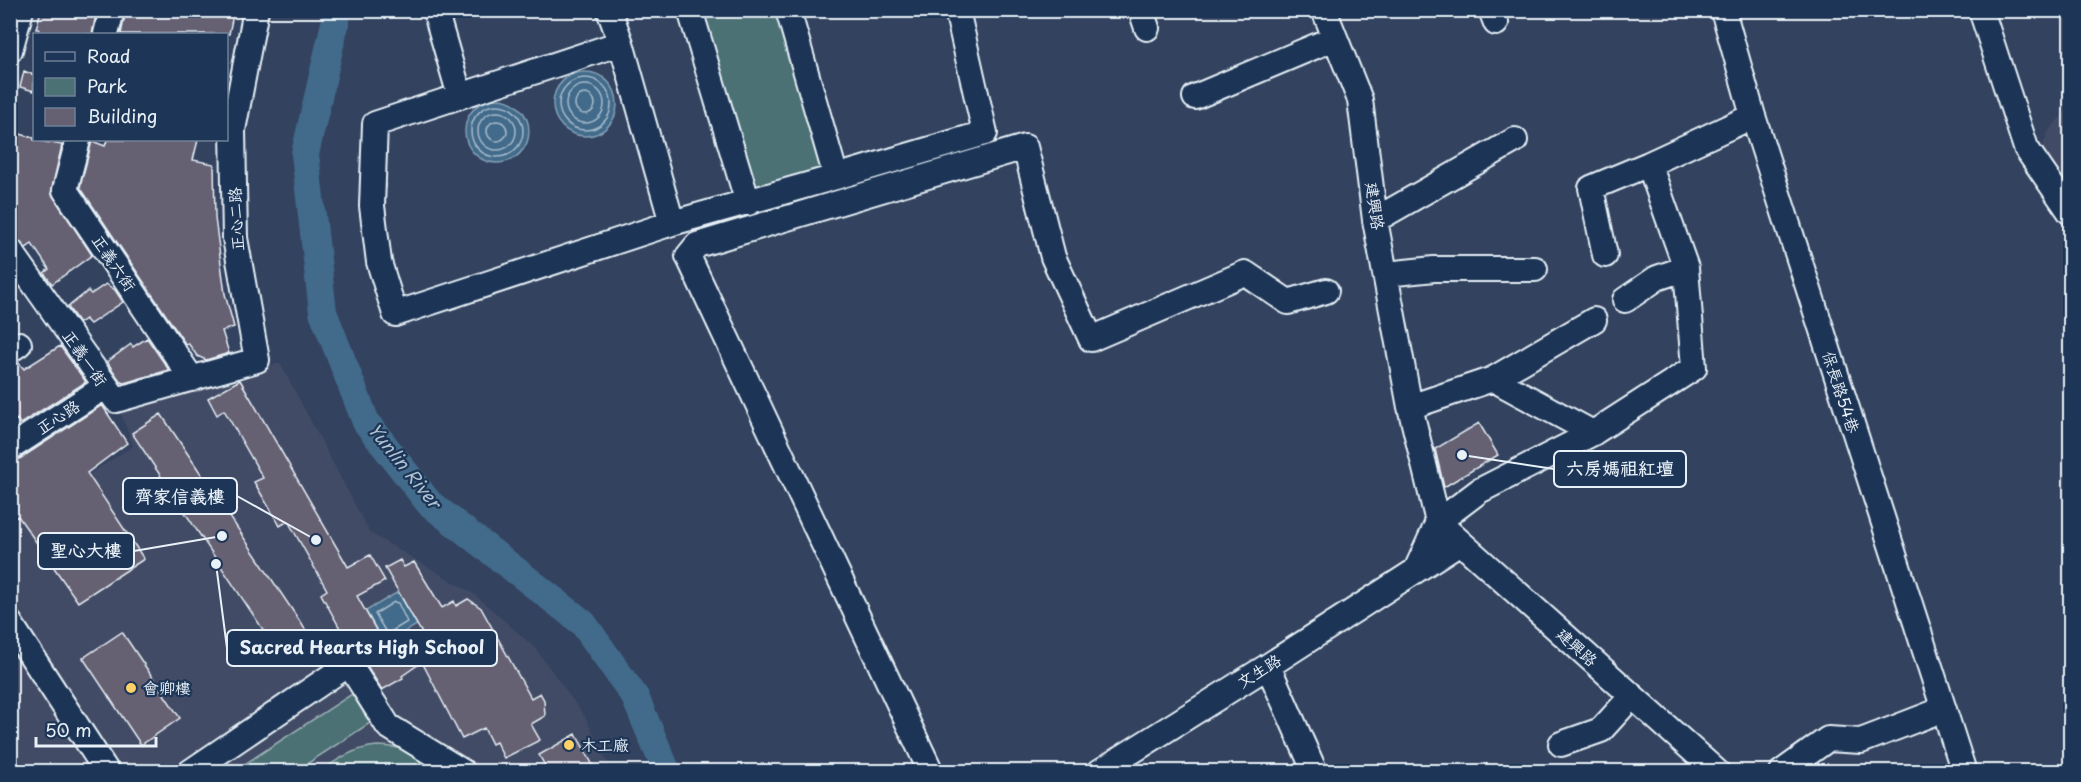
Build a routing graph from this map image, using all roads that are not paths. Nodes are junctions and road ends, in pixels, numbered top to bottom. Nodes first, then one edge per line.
1 (21, 10) edge
2 (112, 10) edge
3 (256, 10) edge
4 (435, 10) edge
5 (609, 10) edge
6 (690, 10) edge
7 (788, 10) edge
8 (957, 10) edge
9 (1324, 10) edge
10 (1723, 10) edge
11 (1981, 10) edge
12 (106, 33) edge
13 (1335, 38) junction
14 (621, 44) junction
15 (10, 50) edge
16 (460, 96) junction
17 (1195, 97) dead end
18 (1753, 116) junction
19 (1515, 140) dead end
20 (78, 141) edge
21 (1649, 164) junction
22 (836, 177) junction
23 (748, 203) junction
24 (2070, 212) edge
25 (1376, 220) junction
26 (672, 223) junction
27 (10, 250) edge
28 (1605, 255) dead end
29 (1535, 268) dead end
30 (1686, 268) junction
31 (1386, 274) junction
32 (18, 279) edge
33 (1326, 291) dead end
34 (1625, 300) dead end
35 (1594, 320) dead end
36 (192, 379) junction
37 (1493, 379) junction
38 (106, 386) junction
39 (1410, 407) junction
40 (1593, 433) junction
41 (10, 448) edge
42 (1438, 522) junction
43 (1460, 542) junction
44 (1417, 568) junction
45 (10, 623) edge
46 (1268, 666) junction
47 (1632, 696) junction
48 (1944, 709) junction
49 (1561, 744) dead end
50 (1797, 767) edge
51 (107, 771) edge
52 (190, 771) edge
53 (463, 771) edge
54 (931, 771) edge
55 (1099, 771) edge
56 (1315, 771) edge
57 (1717, 771) edge
58 (1964, 771) edge

1 - 15 street
2 - 12 street
3 - 36 street, 正心二路
4 - 16 street
5 - 14 street
6 - 23 street
7 - 22 street
8 - 22 street
9 - 13 street, 建興路
10 - 18 street, 保長路54巷
11 - 24 street
13 - 17 street
13 - 25 street, 建興路
14 - 16 street
14 - 26 street
16 - 26 street
18 - 21 street
18 - 48 street, 保長路54巷
19 - 25 street
20 - 36 street, 正義六街
21 - 28 street
21 - 30 street
22 - 23 street
23 - 26 street
25 - 31 street, 建興路
27 - 32 street, 正義一街
29 - 31 street
30 - 34 street
30 - 40 street
31 - 39 street, 建興路
32 - 38 street, 正義一街
33 - 54 street
35 - 37 street
36 - 38 street, 正義一街
37 - 39 street
37 - 40 street
38 - 41 street, 正心路
39 - 42 street, 建興路
40 - 42 street
42 - 43 street, 建興路
42 - 44 street
43 - 44 street, 文生路
43 - 47 street, 建興路
44 - 46 street, 文生路
45 - 51 street
46 - 55 street, 文生路
46 - 56 street
47 - 49 street
47 - 57 street, 建興路
48 - 50 street
48 - 58 street, 保長路54巷
52 - 53 street

